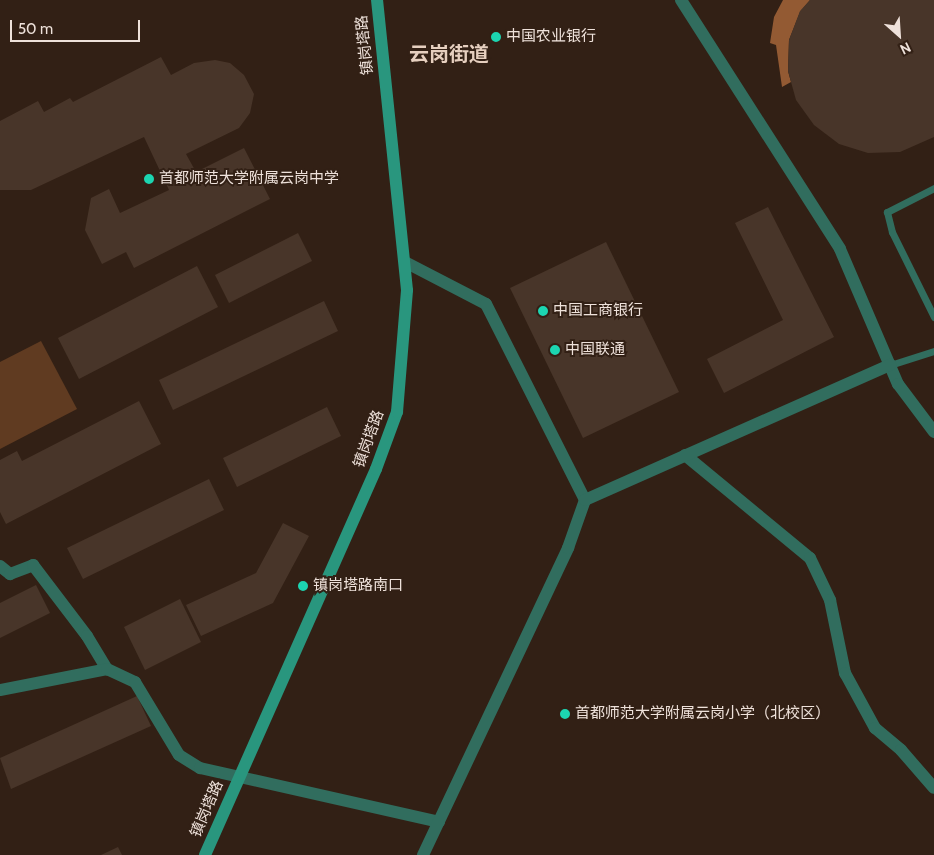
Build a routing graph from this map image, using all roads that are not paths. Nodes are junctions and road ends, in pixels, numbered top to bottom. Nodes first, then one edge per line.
1 (377, 0) edge
2 (681, 0) edge
3 (934, 188) edge
4 (404, 262) junction
5 (934, 317) edge
6 (934, 351) edge
7 (890, 365) junction
8 (934, 432) edge
9 (686, 456) junction
10 (585, 500) junction
11 (0, 566) edge
12 (107, 669) junction
13 (0, 690) edge
14 (238, 778) junction
15 (934, 788) edge
16 (439, 822) junction
17 (205, 855) edge
18 (423, 855) edge

1 - 4 street, 镇岗塔路
2 - 7 street
3 - 5 lane
4 - 10 street
4 - 14 street, 镇岗塔路
6 - 7 lane
7 - 8 street
7 - 9 street
9 - 10 street
9 - 15 street
10 - 16 street
11 - 12 street
12 - 13 street
12 - 14 street
14 - 16 street
14 - 17 street, 镇岗塔路
16 - 18 street

